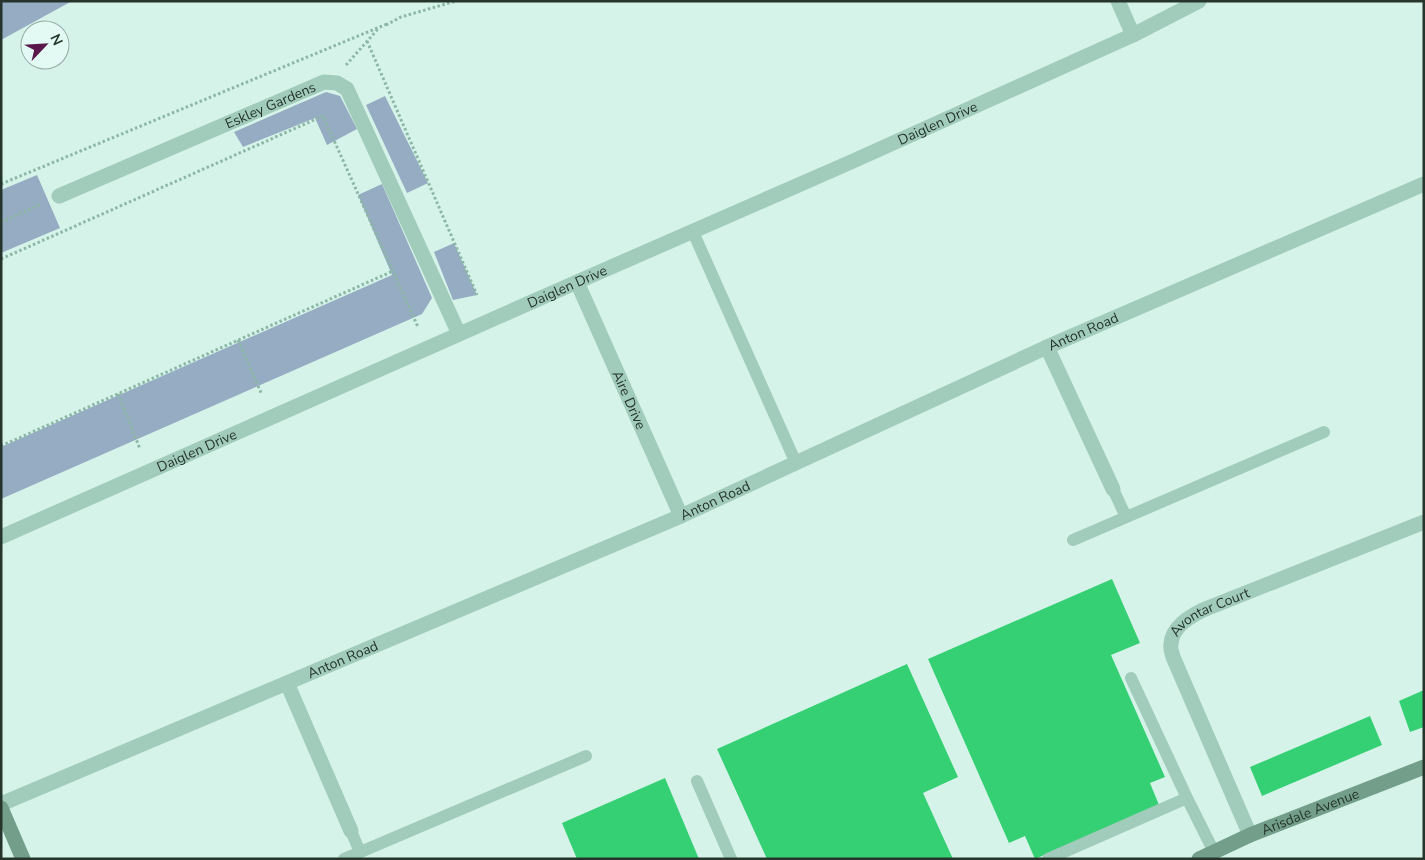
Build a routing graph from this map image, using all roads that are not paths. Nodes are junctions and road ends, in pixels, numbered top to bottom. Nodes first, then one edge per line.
1 (1118, 1) edge
2 (1199, 1) edge
3 (1133, 35) junction
4 (1424, 184) edge
5 (59, 196) road end
6 (693, 232) junction
7 (577, 282) junction
8 (459, 334) junction
9 (1047, 347) junction
10 (1324, 432) dead end
11 (796, 463) junction
12 (1113, 489) joint
13 (681, 516) junction
14 (1126, 517) junction
15 (1424, 522) edge
16 (1, 537) edge
17 (1073, 540) dead end
18 (1131, 678) dead end
19 (287, 683) junction
20 (586, 756) dead end
21 (1424, 767) edge
22 (697, 781) dead end
23 (1187, 798) junction
24 (1, 804) edge
25 (1, 808) edge
26 (351, 831) joint
27 (1250, 836) junction
28 (360, 852) junction
29 (1214, 852) junction
30 (22, 859) edge
31 (344, 859) edge
32 (731, 859) edge
33 (1048, 859) edge
34 (1199, 859) edge

1 - 3 street
2 - 3 street, Daiglen Drive
3 - 6 street, Daiglen Drive
4 - 9 street, Anton Road
5 - 8 street, Eskley Gardens
6 - 7 street, Daiglen Drive
6 - 11 lane
7 - 8 street, Daiglen Drive
7 - 13 street, Aire Drive
8 - 16 street, Daiglen Drive
9 - 11 street, Anton Road
9 - 12 street
10 - 14 lane
11 - 13 street, Anton Road
12 - 14 lane
13 - 19 street, Anton Road
14 - 17 lane
15 - 27 street, Avontar Court
18 - 23 lane
19 - 24 street, Anton Road
19 - 26 street
20 - 28 lane
21 - 27 street, Arisdale Avenue
22 - 32 lane
23 - 29 lane
23 - 33 lane
25 - 30 street
26 - 28 lane
27 - 29 street, Arisdale Avenue
28 - 31 lane
29 - 34 street, Arisdale Avenue

